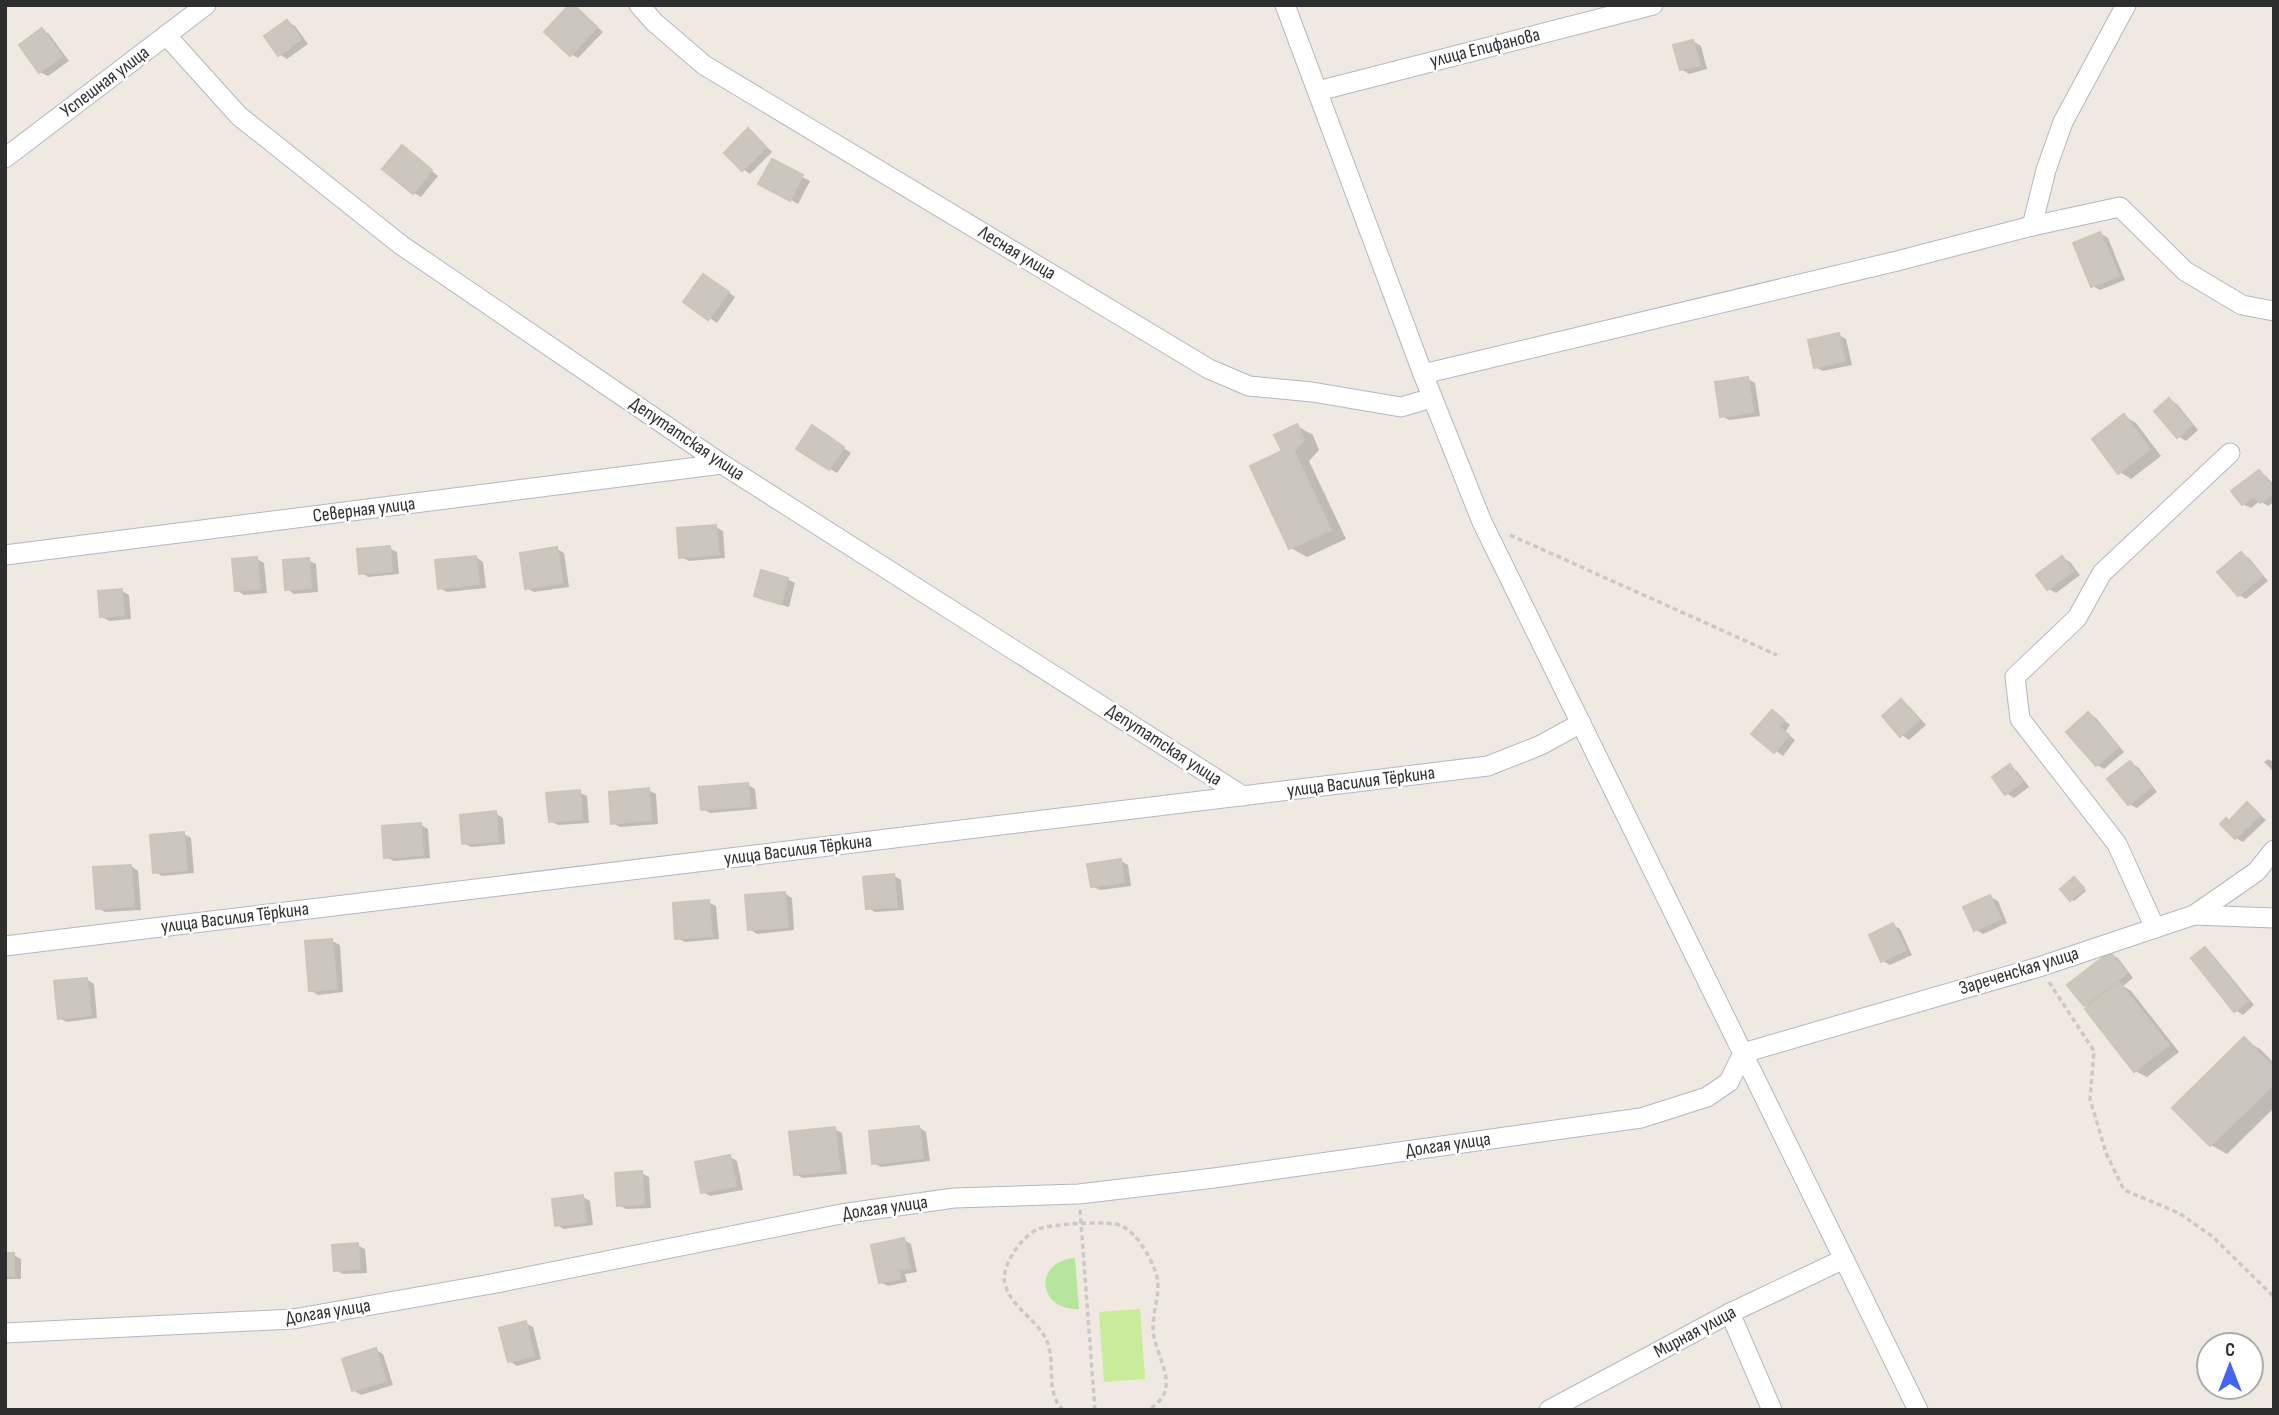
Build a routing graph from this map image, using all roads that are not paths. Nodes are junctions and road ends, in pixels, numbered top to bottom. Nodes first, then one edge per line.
1 (206, 5) edge
2 (639, 5) edge
3 (1286, 5) edge
4 (1653, 5) edge
5 (2126, 5) edge
6 (166, 35) junction
7 (1318, 91) junction
8 (5, 158) edge
9 (2032, 226) junction
10 (2274, 311) edge
11 (1423, 374) junction
12 (1432, 398) junction
13 (2230, 453) dead end
14 (722, 464) junction
15 (5, 555) edge
16 (1581, 723) junction
17 (1243, 796) junction
18 (2274, 850) edge
19 (2194, 915) junction
20 (2274, 918) edge
21 (2155, 928) junction
22 (5, 946) edge
23 (1743, 1052) junction
24 (1844, 1259) junction
25 (1730, 1313) junction
26 (5, 1333) edge
27 (1549, 1410) edge
28 (1772, 1410) edge
29 (1918, 1410) edge

1 - 6 street, Успешная улица
2 - 12 street, Лесная улица
3 - 7 street
4 - 7 street, улица Епифанова
5 - 9 street
6 - 8 street, Успешная улица
6 - 14 street, Депутатская улица
7 - 11 street
9 - 10 street
9 - 11 street
11 - 12 street
12 - 16 street
13 - 21 street
14 - 15 street, Северная улица
14 - 17 street, Депутатская улица
16 - 17 street, улица Василия Тёркина
16 - 23 street
17 - 22 street, улица Василия Тёркина
18 - 19 street, Зареченская улица
19 - 20 street
19 - 21 street, Зареченская улица
21 - 23 street, Зареченская улица
23 - 24 street
23 - 26 street, Долгая улица
24 - 25 street, Мирная улица
24 - 29 street
25 - 27 street, Мирная улица
25 - 28 street

